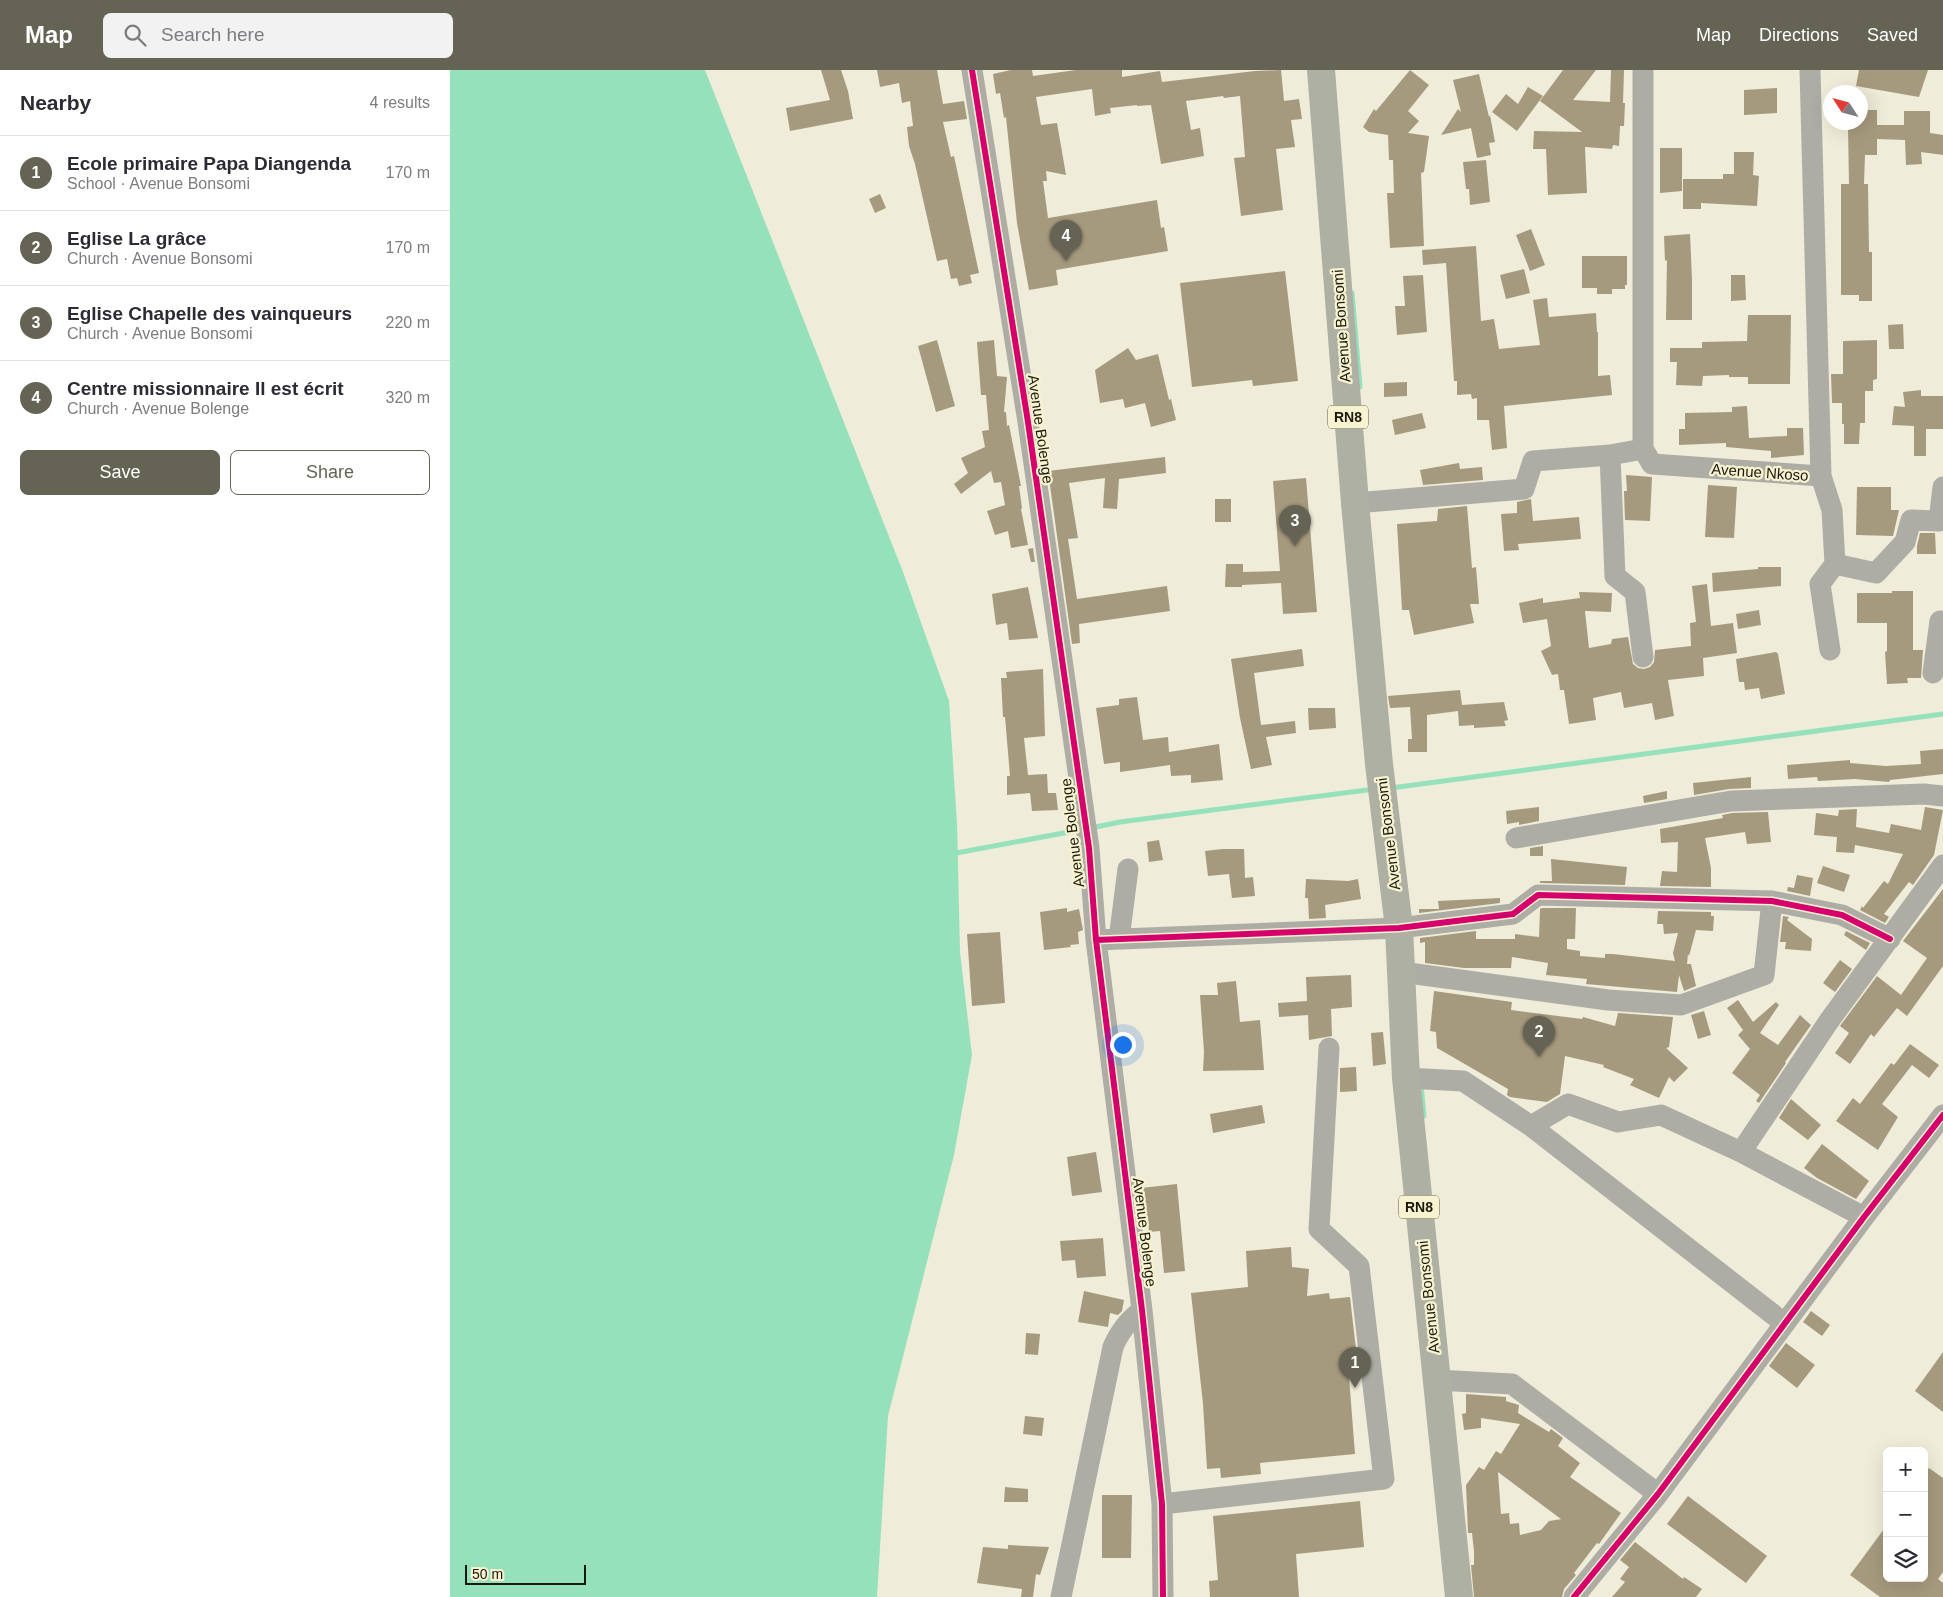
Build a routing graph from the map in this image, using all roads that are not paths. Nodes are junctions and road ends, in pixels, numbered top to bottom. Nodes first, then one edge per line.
1 (972, 70) edge
2 (1322, 70) edge
3 (1643, 70) edge
4 (1810, 70) edge
5 (1643, 449) junction
6 (1610, 455) junction
7 (1821, 476) junction
8 (1943, 487) edge
9 (1354, 503) junction
10 (1835, 564) junction
11 (1943, 622) edge
12 (1830, 650) dead end
13 (1643, 657) dead end
14 (1933, 673) dead end
15 (1943, 796) edge
16 (1516, 838) dead end
17 (1943, 865) edge
18 (1128, 869) dead end
19 (1772, 901) junction
20 (1399, 928) junction
21 (1119, 939) junction
22 (1890, 939) junction
23 (1096, 940) junction
24 (1401, 972) junction
25 (1329, 1048) dead end
26 (1406, 1078) junction
27 (1943, 1115) edge
28 (1531, 1126) junction
29 (1741, 1152) junction
30 (1864, 1217) junction
31 (1142, 1310) junction
32 (1784, 1323) junction
33 (1436, 1380) junction
34 (1658, 1494) junction
35 (1162, 1504) junction
36 (1061, 1597) edge
37 (1163, 1597) edge
38 (1459, 1597) edge
39 (1574, 1597) edge

1 - 23 street, Avenue Bolenge
2 - 9 main road, Avenue Bonsomi / RN8
3 - 5 street
4 - 7 street, Avenue Nkoso
5 - 6 street
5 - 7 street, Avenue Nkoso
6 - 9 street
6 - 13 street
7 - 10 street
8 - 10 street
9 - 20 main road, Avenue Bonsomi / RN8
10 - 12 street
11 - 14 street
15 - 16 street
17 - 22 street
18 - 21 street
19 - 20 street
19 - 22 street
19 - 24 street
20 - 21 street
20 - 24 main road, Avenue Bonsomi / RN8
21 - 23 street
22 - 29 street
23 - 31 street, Avenue Bolenge
24 - 26 main road, Avenue Bonsomi / RN8
25 - 35 street
26 - 28 street
26 - 33 main road, Avenue Bonsomi / RN8
27 - 30 street
28 - 29 street
28 - 32 street
29 - 30 street
30 - 32 street
31 - 35 street, Avenue Bolenge
31 - 36 street
32 - 34 street
33 - 34 street
33 - 38 main road, Avenue Bonsomi / RN8
34 - 39 street
35 - 37 street, Avenue Bolenge

